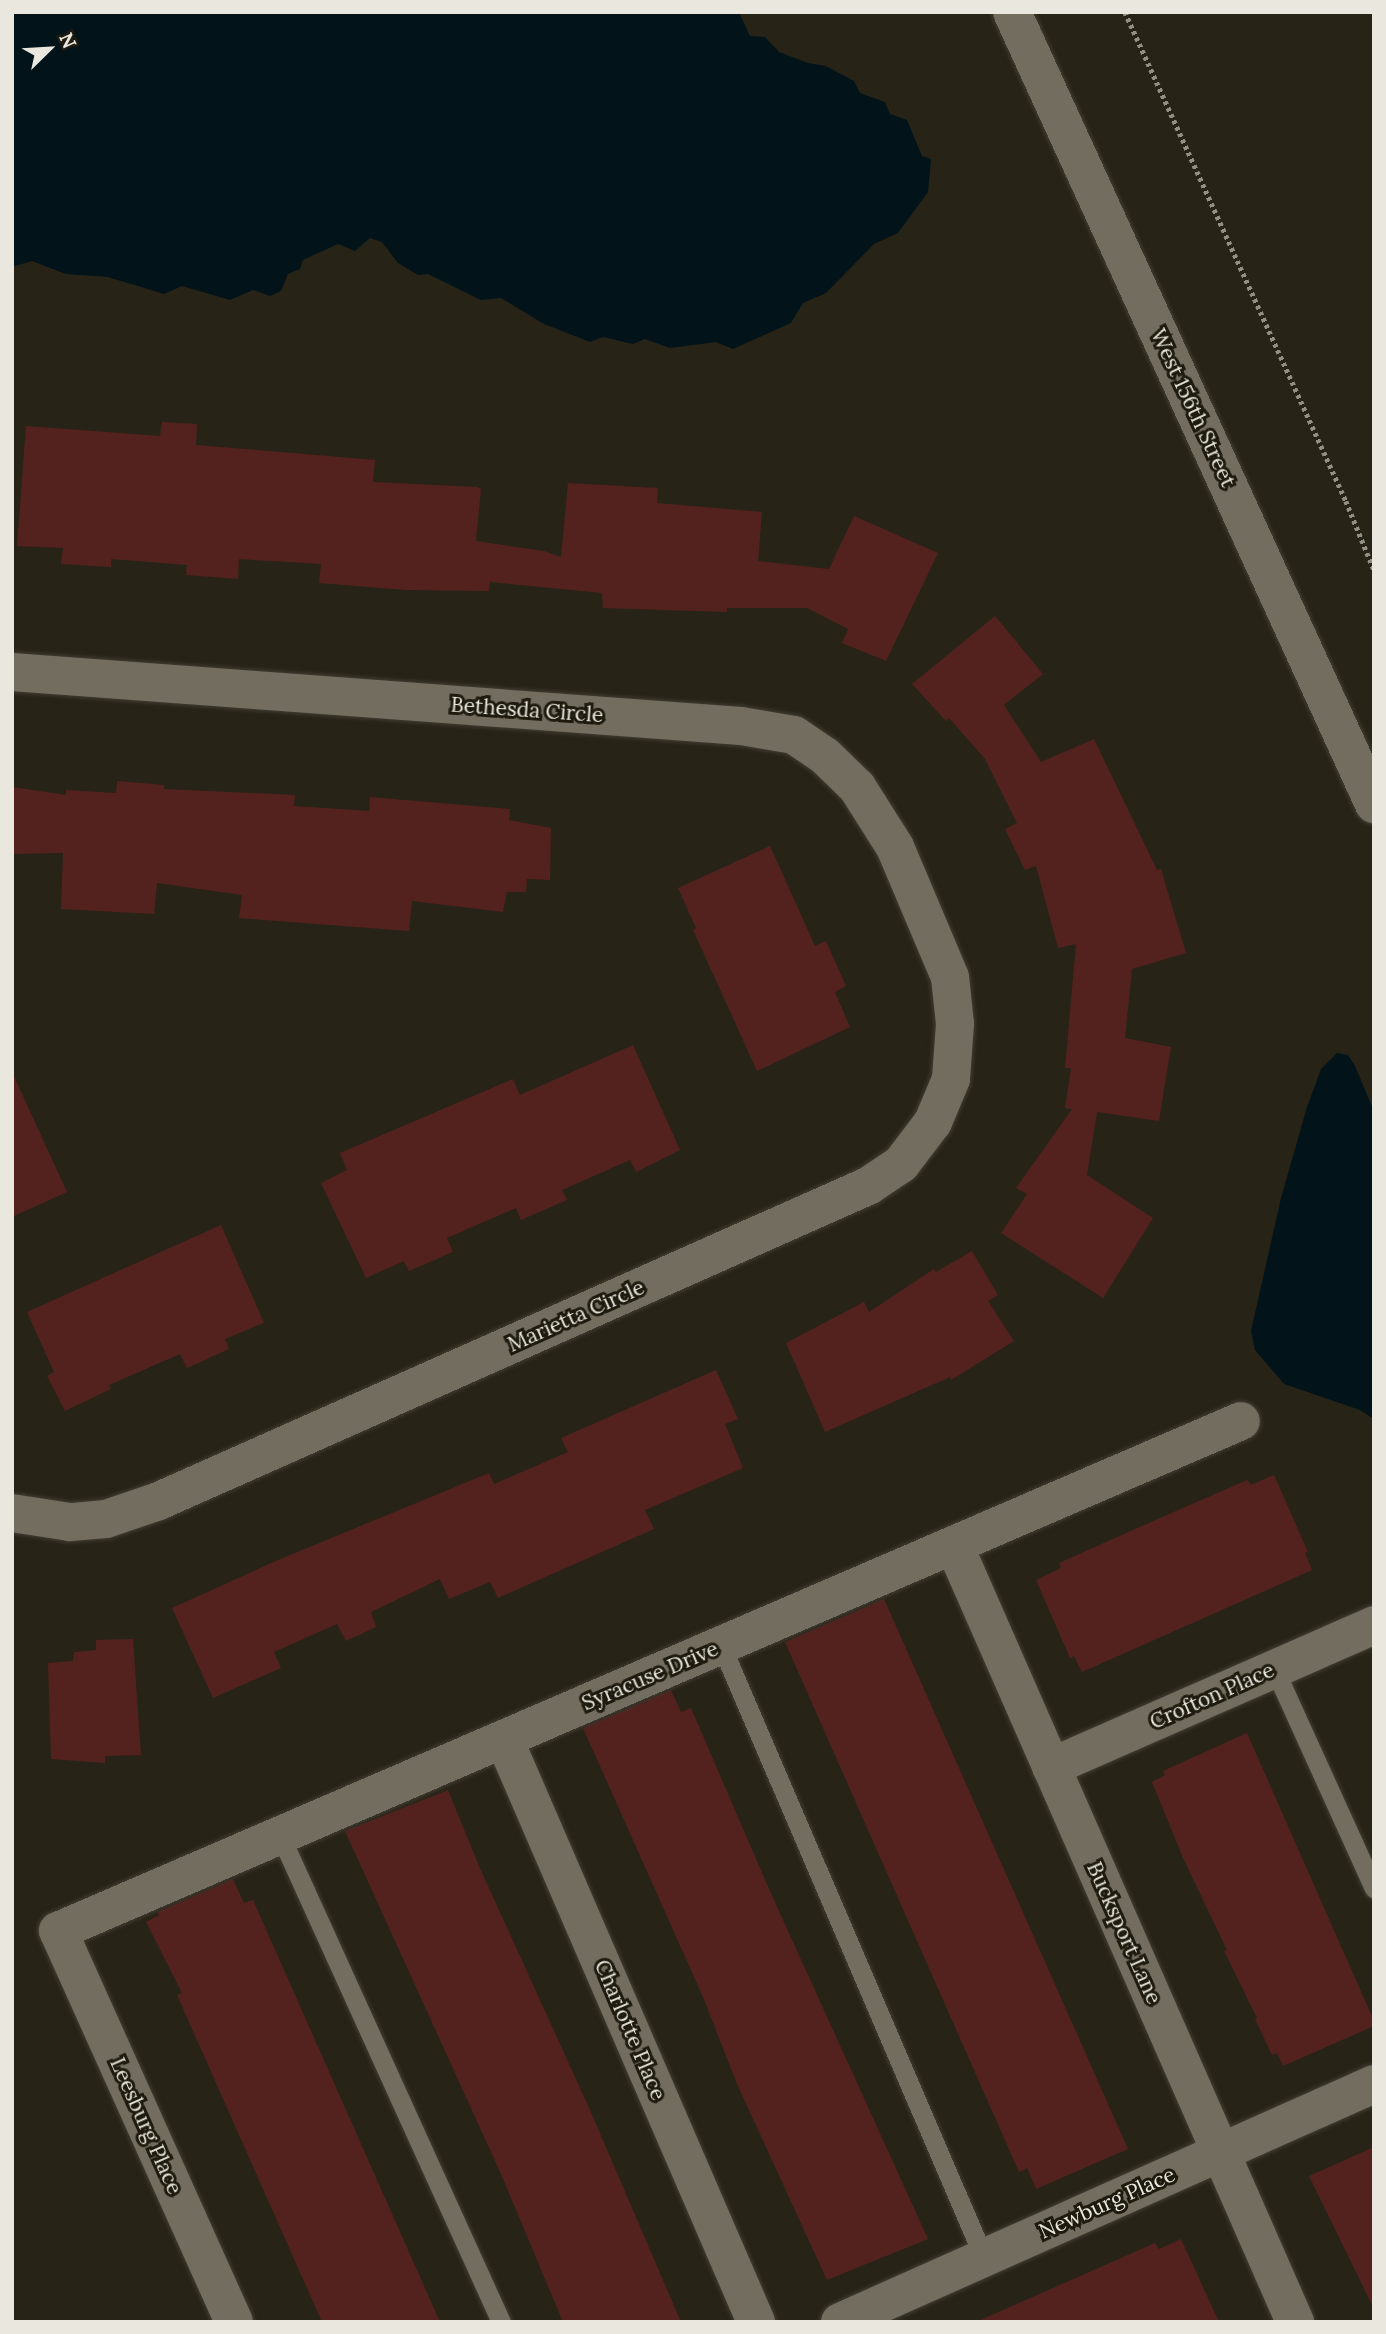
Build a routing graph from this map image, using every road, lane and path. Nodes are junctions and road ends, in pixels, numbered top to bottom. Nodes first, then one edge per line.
1 (1012, 12) edge
2 (1125, 12) edge
3 (1374, 570) edge
4 (12, 672) edge
5 (1374, 804) edge
6 (933, 933) joint
7 (1241, 1421) dead end
8 (12, 1513) edge
9 (954, 1545) junction
10 (1374, 1625) edge
11 (721, 1645) junction
12 (1274, 1668) junction
13 (504, 1738) junction
14 (1051, 1767) junction
15 (280, 1835) junction
16 (1374, 1888) edge
17 (58, 1931) joint
18 (1374, 2084) edge
19 (1220, 2153) junction
20 (984, 2258) junction
21 (234, 2322) edge
22 (501, 2322) edge
23 (756, 2322) edge
24 (841, 2322) edge
25 (1295, 2322) edge

1 - 5 street, West 156th Street
2 - 3 path
4 - 6 street, Bethesda Circle
6 - 8 street, Marietta Circle
7 - 9 street, Syracuse Drive
9 - 11 street, Syracuse Drive
9 - 14 street, Bucksport Lane
10 - 12 street, Crofton Place
11 - 13 street, Syracuse Drive
11 - 20 lane
12 - 14 street, Crofton Place
12 - 16 lane
13 - 15 street, Syracuse Drive
13 - 23 street, Charlotte Place
14 - 19 street, Bucksport Lane
15 - 17 street, Syracuse Drive
15 - 22 lane
17 - 21 street, Leesburg Place
18 - 19 street, Newburg Place
19 - 20 street, Newburg Place
19 - 25 street, Bucksport Lane
20 - 24 street, Newburg Place

